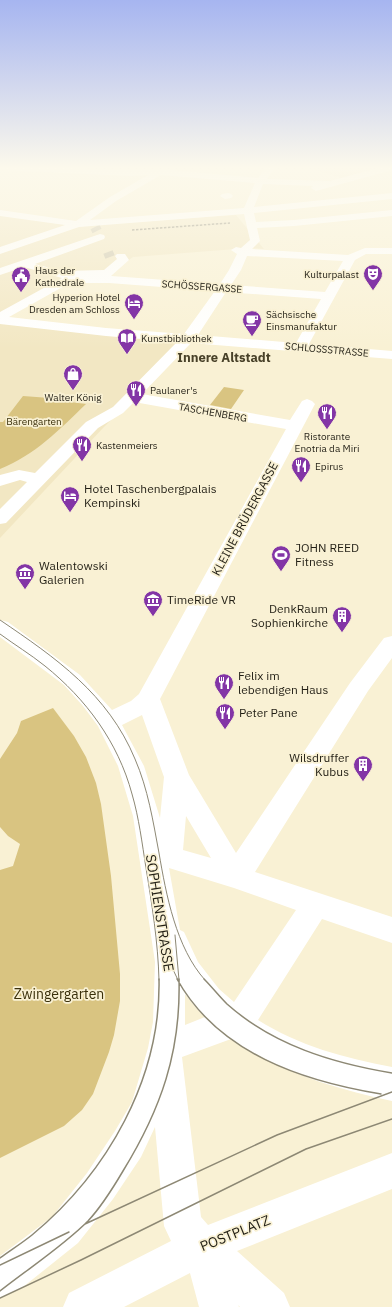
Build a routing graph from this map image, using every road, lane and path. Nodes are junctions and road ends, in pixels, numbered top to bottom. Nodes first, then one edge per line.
1 (69, 227) edge
2 (252, 227) edge
3 (0, 250) edge
4 (230, 250) dead end
5 (392, 251) edge
6 (242, 252) junction
7 (105, 254) junction
8 (350, 258) junction
9 (24, 264) junction
10 (51, 264) junction
11 (0, 272) edge
12 (223, 288) junction
13 (329, 296) junction
14 (0, 317) edge
15 (0, 320) edge
16 (192, 342) junction
17 (301, 347) junction
18 (392, 355) edge
19 (149, 395) dead end
20 (131, 397) junction
21 (307, 404) dead end
22 (295, 426) junction
23 (39, 479) junction
24 (0, 481) edge
25 (0, 519) edge
26 (0, 627) edge
27 (392, 643) edge
28 (148, 700) junction
29 (108, 722) junction
30 (176, 777) junction
31 (160, 858) junction
32 (236, 876) junction
33 (316, 904) junction
34 (161, 907) junction
35 (392, 930) edge
36 (234, 1023) junction
37 (164, 1048) junction
38 (392, 1084) edge
39 (392, 1171) edge
40 (193, 1236) junction
41 (5, 1276) edge
42 (83, 1307) edge
43 (219, 1307) edge
44 (270, 1307) edge

1 - 3 street
2 - 6 street
4 - 6 street
5 - 8 street
6 - 8 street
6 - 12 street
7 - 9 street
7 - 9 street
7 - 10 street
7 - 10 street
8 - 13 street
9 - 10 street
9 - 11 street
12 - 13 street, SCHÖSSERGASSE
12 - 14 street, SCHÖSSERGASSE
12 - 16 street
13 - 17 street
15 - 16 street, SCHLOSSSTRASSE
16 - 17 street, SCHLOSSSTRASSE
16 - 20 street
17 - 18 street, SCHLOSSSTRASSE
19 - 20 street
20 - 22 street, TASCHENBERG
20 - 23 street
21 - 22 street, KLEINE BRÜDERGASSE
22 - 28 street, KLEINE BRÜDERGASSE
23 - 24 street
23 - 25 street
26 - 29 street, SOPHIENSTRASSE
27 - 32 street
28 - 29 street, KLEINE BRÜDERGASSE
28 - 30 street
29 - 31 street, SOPHIENSTRASSE
30 - 31 street
30 - 32 street
31 - 32 street
31 - 34 street, SOPHIENSTRASSE
32 - 33 street
33 - 35 street
33 - 36 street
34 - 36 street
34 - 37 street, SOPHIENSTRASSE
36 - 37 street
36 - 38 street
37 - 40 street
37 - 41 street, SOPHIENSTRASSE
39 - 40 street, POSTPLATZ
40 - 42 street, POSTPLATZ
40 - 43 street
40 - 44 street

